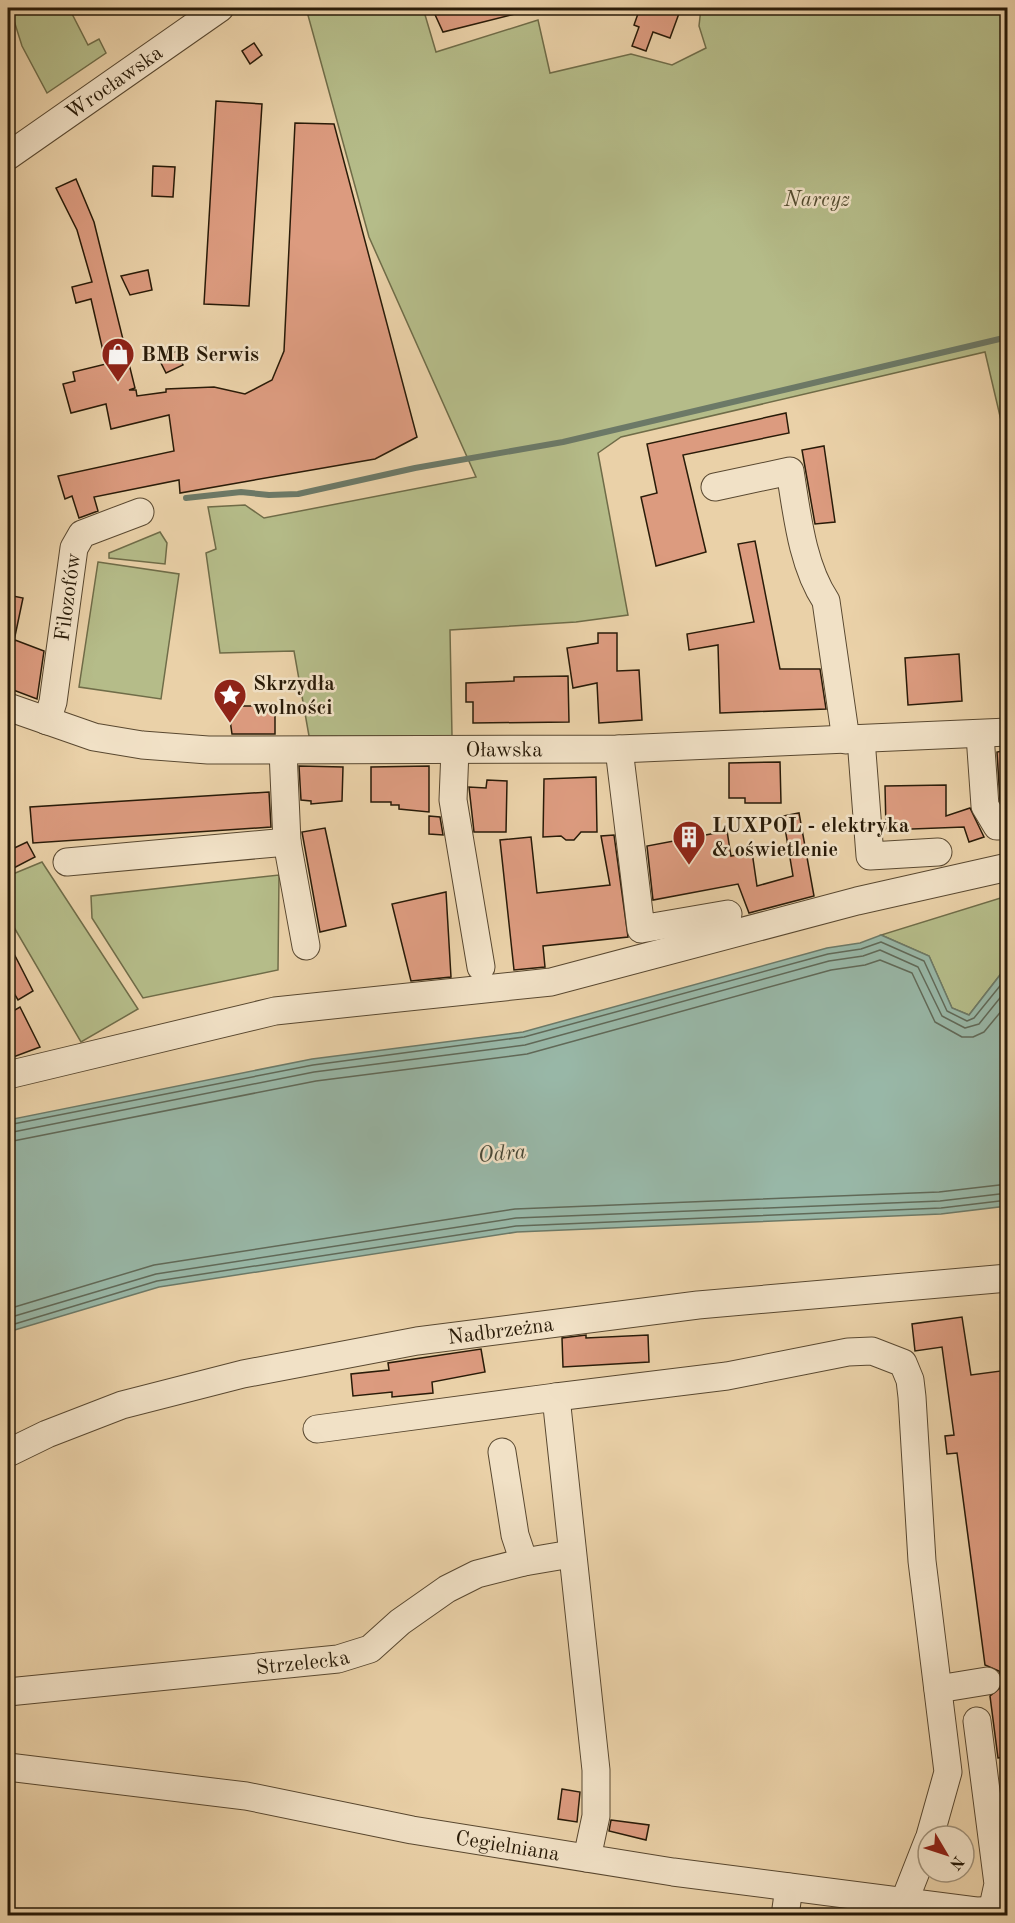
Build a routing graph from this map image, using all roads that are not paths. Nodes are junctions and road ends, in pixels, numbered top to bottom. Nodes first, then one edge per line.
1 (218, 8) edge
2 (8, 156) edge
3 (715, 487) dead end
4 (140, 512) dead end
5 (8, 707) edge
6 (47, 721) junction
7 (1008, 732) edge
8 (980, 735) junction
9 (854, 740) junction
10 (619, 749) junction
11 (455, 750) junction
12 (283, 751) junction
13 (1008, 825) edge
14 (287, 842) junction
15 (938, 852) dead end
16 (67, 862) dead end
17 (1008, 867) edge
18 (728, 914) dead end
19 (306, 946) dead end
20 (481, 967) dead end
21 (8, 1075) edge
22 (1008, 1278) edge
23 (556, 1397) junction
24 (317, 1429) dead end
25 (502, 1452) dead end
26 (8, 1453) edge
27 (571, 1554) junction
28 (524, 1562) junction
29 (987, 1681) dead end
30 (938, 1689) junction
31 (8, 1692) edge
32 (977, 1721) dead end
33 (8, 1767) edge
34 (933, 1824) edge
35 (587, 1858) junction
36 (916, 1872) edge
37 (789, 1887) junction
38 (904, 1902) junction
39 (996, 1912) edge
40 (785, 1916) edge

1 - 2 street, Wrocławska
3 - 9 street
4 - 6 street, Filozofów
5 - 6 street, Oławska
6 - 12 street, Oławska
7 - 8 street, Oławska
8 - 9 street, Oławska
8 - 13 street
9 - 10 street, Oławska
9 - 15 street
10 - 11 street, Oławska
10 - 18 street
11 - 12 street, Oławska
11 - 20 street
12 - 14 street
14 - 16 street
14 - 19 street
17 - 21 street
22 - 26 street, Nadbrzeżna
23 - 24 street
23 - 27 street
23 - 30 street
25 - 28 street
27 - 28 street, Strzelecka
27 - 35 street
28 - 31 street, Strzelecka
29 - 30 street
30 - 34 street
32 - 39 street
33 - 35 street, Cegielniana
35 - 37 street, Cegielniana
36 - 38 street
37 - 38 street, Cegielniana
37 - 40 street
38 - 39 street, Cegielniana

